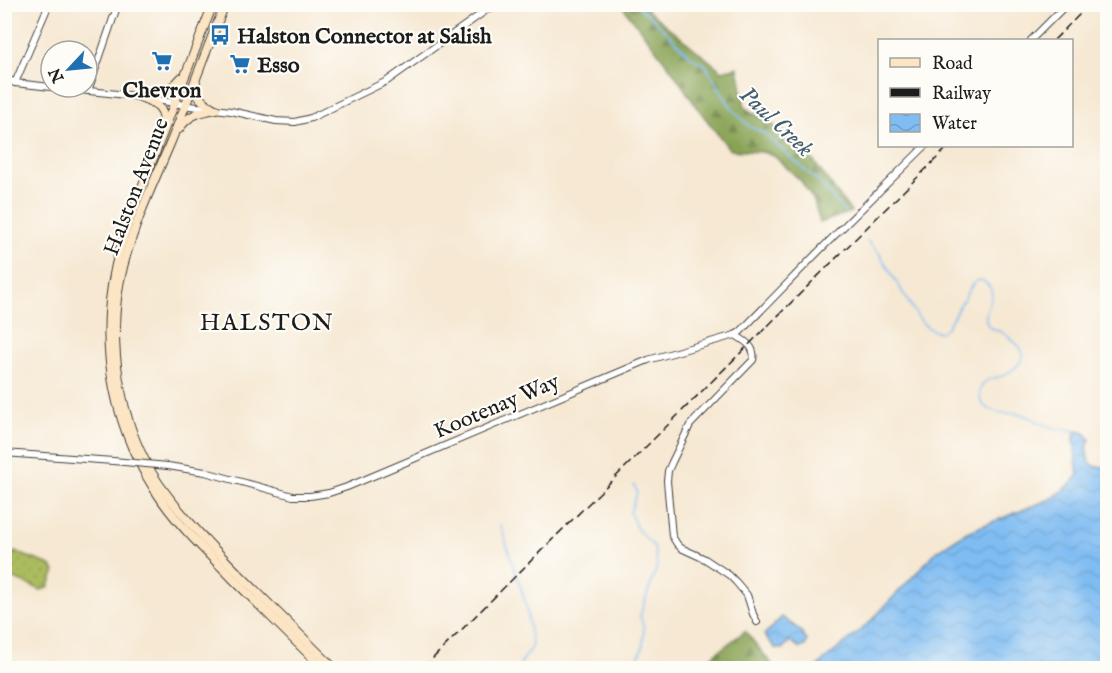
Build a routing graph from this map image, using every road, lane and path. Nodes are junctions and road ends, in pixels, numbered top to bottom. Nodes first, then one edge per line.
1 (49, 4) edge
2 (118, 4) edge
3 (213, 4) edge
4 (225, 4) edge
5 (495, 4) edge
6 (1067, 4) edge
7 (1031, 39) edge
8 (99, 59) edge
9 (186, 72) junction
10 (198, 73) junction
11 (4, 77) edge
12 (15, 83) junction
13 (39, 86) edge
14 (99, 92) edge
15 (136, 96) junction
16 (174, 102) junction
17 (186, 105) junction
18 (216, 109) junction
19 (164, 129) junction
20 (171, 142) junction
21 (924, 147) edge
22 (735, 335) junction
23 (4, 453) edge
24 (757, 622) dead end
25 (323, 669) edge
26 (334, 669) edge

1 - 12 street
2 - 8 street
3 - 9 main road, Halston Avenue
4 - 10 main road, Halston Avenue
5 - 18 street
6 - 7 street
9 - 15 main road
9 - 16 main road, Halston Avenue
10 - 17 main road, Halston Avenue
10 - 18 main road
11 - 12 street
12 - 13 street
14 - 15 street
15 - 16 street
15 - 19 main road
16 - 17 street
16 - 19 main road, Halston Avenue
17 - 18 street
17 - 20 main road, Halston Avenue
18 - 20 main road
19 - 25 main road, Halston Avenue
20 - 26 main road, Halston Avenue
21 - 22 street, Kootenay Way
22 - 23 street, Kootenay Way, bridge
22 - 24 street

